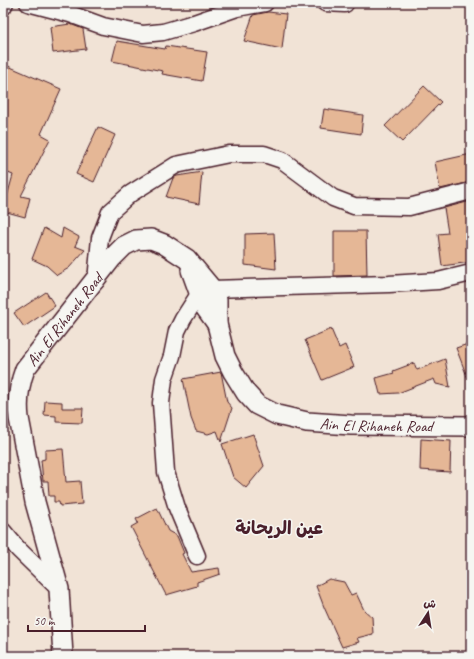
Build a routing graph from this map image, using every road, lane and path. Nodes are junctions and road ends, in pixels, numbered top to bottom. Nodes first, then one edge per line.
1 (5, 3) edge
2 (28, 3) edge
3 (265, 3) edge
4 (325, 3) edge
5 (344, 4) edge
6 (3, 7) edge
7 (471, 191) edge
8 (471, 274) edge
9 (96, 281) junction
10 (208, 297) junction
11 (471, 426) edge
12 (3, 531) edge
13 (198, 556) dead end
14 (59, 589) junction
15 (63, 656) edge

1 - 6 street
2 - 3 street
4 - 5 street
7 - 9 street
8 - 10 street
9 - 10 street, Ain El Rihaneh Road
9 - 14 street, Ain El Rihaneh Road
10 - 11 street, Ain El Rihaneh Road
10 - 13 street
12 - 14 street
14 - 15 street, Ain El Rihaneh Road

